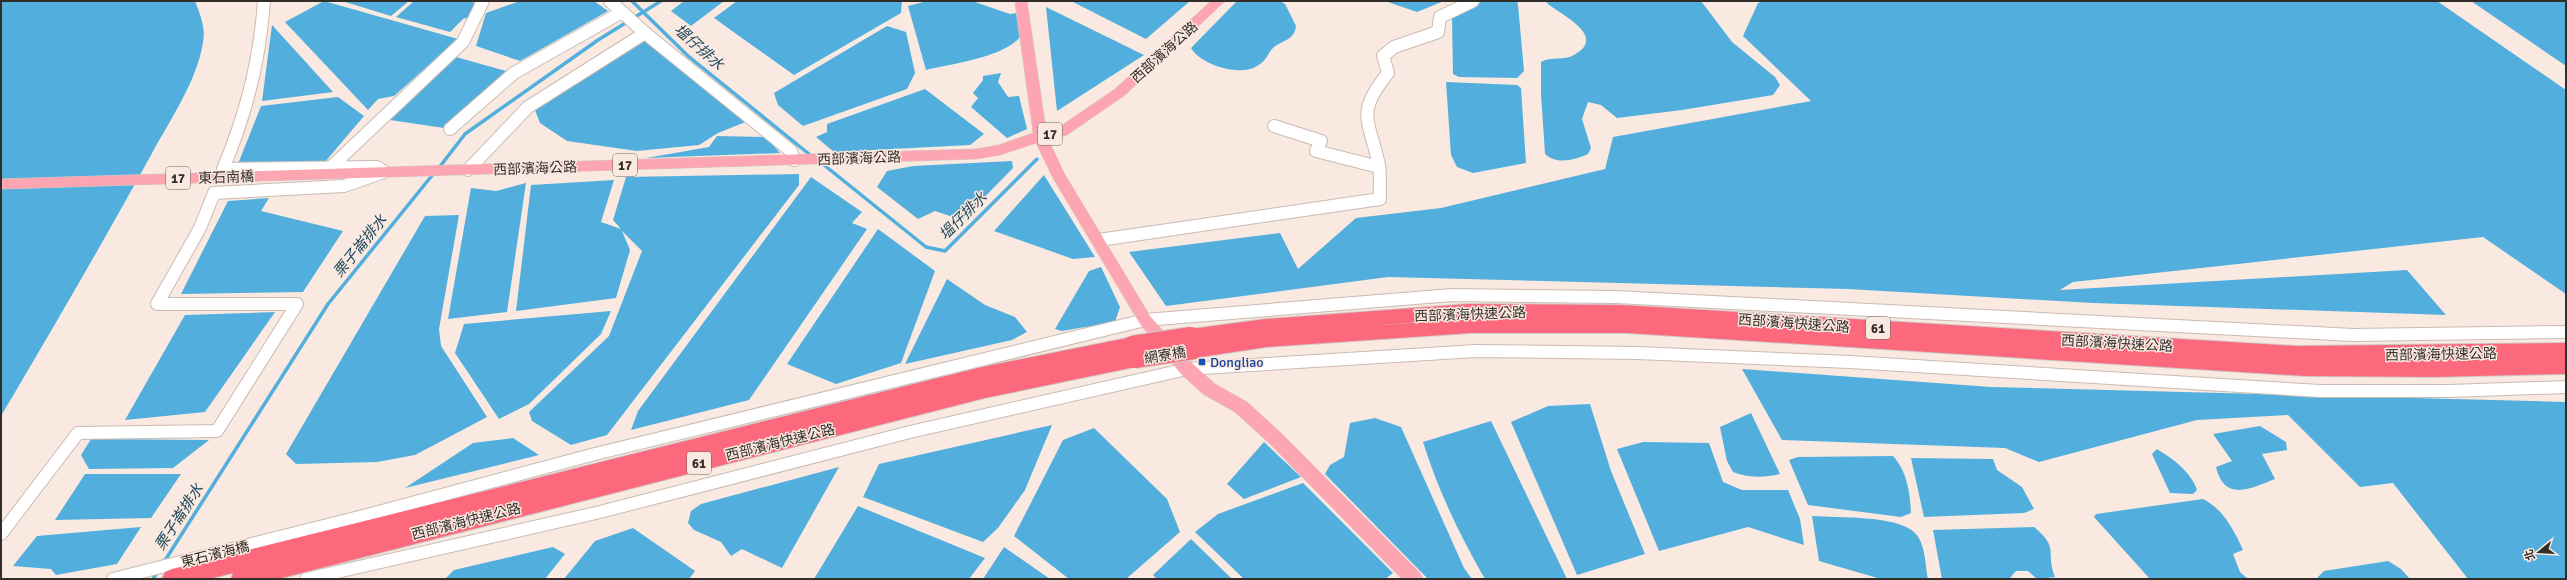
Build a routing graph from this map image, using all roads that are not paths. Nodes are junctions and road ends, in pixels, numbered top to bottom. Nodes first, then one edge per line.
1 (264, 1) edge
2 (483, 1) edge
3 (610, 1) edge
4 (1021, 1) edge
5 (1219, 1) edge
6 (1473, 1) edge
7 (628, 17) junction
8 (645, 33) junction
9 (1274, 126) dead end
10 (450, 129) dead end
11 (1040, 136) junction
12 (794, 160) junction
13 (331, 167) junction
14 (1379, 167) junction
15 (468, 170) junction
16 (390, 172) junction
17 (1, 184) edge
18 (1099, 240) junction
19 (1145, 320) junction
20 (2566, 332) edge
21 (1192, 343) junction
22 (2566, 351) edge
23 (1134, 352) junction
24 (2566, 366) edge
25 (1188, 369) junction
26 (2566, 387) edge
27 (1, 534) edge
28 (287, 543) junction
29 (113, 579) edge
30 (172, 579) edge
31 (241, 579) edge
32 (306, 579) edge
33 (1414, 579) edge

1 - 13 street
2 - 13 street
3 - 7 street
4 - 11 main road
5 - 11 main road, 西部濱海公路 / 17
6 - 14 street
7 - 8 street
7 - 10 street
8 - 12 street
8 - 15 street
9 - 14 street
11 - 12 main road, 西部濱海公路 / 17
11 - 18 main road
12 - 15 main road, 西部濱海公路 / 17
13 - 16 street
14 - 18 street
15 - 16 main road, 西部濱海公路 / 17
16 - 17 main road, 東石南橋 / 17
16 - 27 street
18 - 19 main road
19 - 20 street
19 - 25 main road
19 - 28 street
21 - 22 highway, 西部濱海快速公路 / 61
21 - 23 highway, 網寮橋 / 61, bridge
21 - 24 highway, 西部濱海快速公路 / 61
23 - 28 highway, 西部濱海快速公路 / 61
23 - 31 highway, 西部濱海快速公路 / 61
25 - 26 street
25 - 32 street
25 - 33 main road
28 - 29 street, 東石濱海橋
28 - 30 highway, 東石濱海橋 / 61

